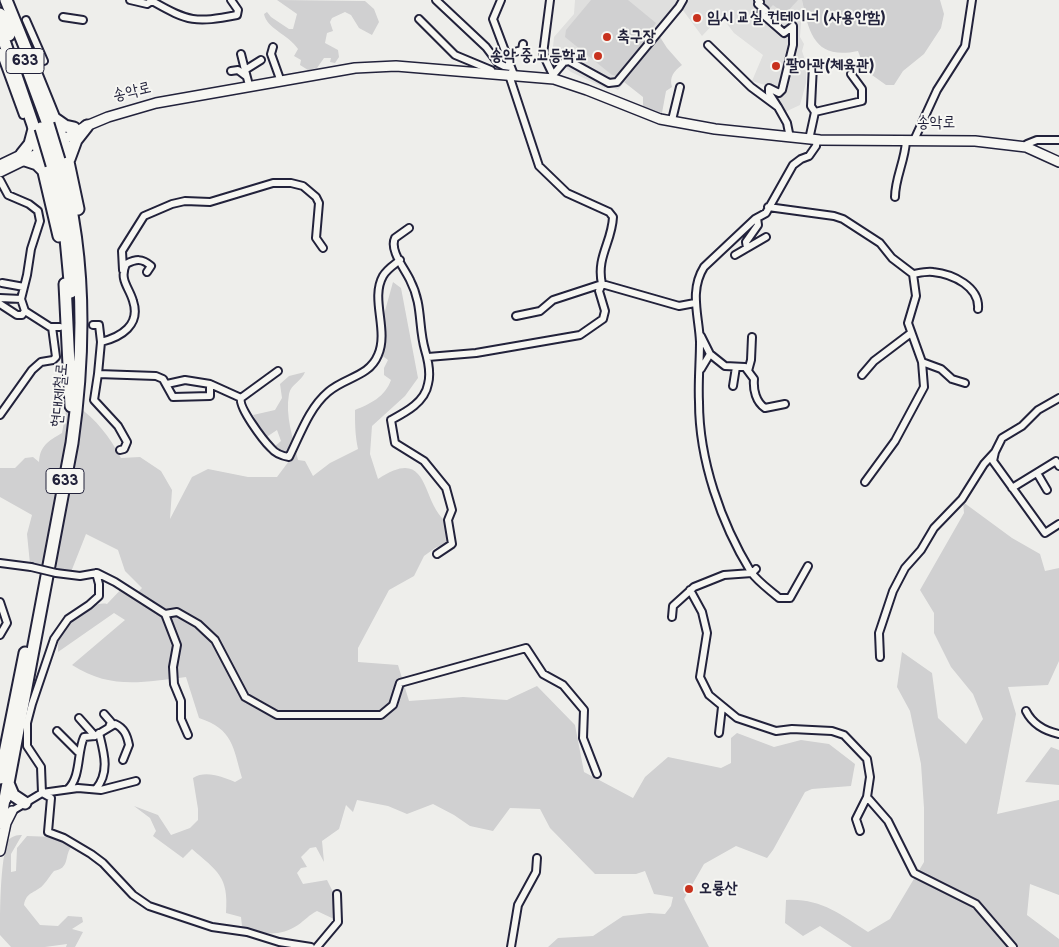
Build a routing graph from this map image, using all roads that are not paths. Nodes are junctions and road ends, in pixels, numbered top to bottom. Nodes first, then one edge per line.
1 (1, 0) edge
2 (6, 0) edge
3 (130, 0) edge
4 (231, 0) edge
5 (436, 0) edge
6 (501, 0) edge
7 (550, 0) edge
8 (683, 0) edge
9 (758, 0) edge
10 (972, 0) edge
11 (152, 1) edge
12 (0, 14) edge
13 (63, 17) dead end
14 (26, 20) dead end
15 (83, 20) dead end
16 (419, 20) dead end
17 (0, 28) edge
18 (523, 44) dead end
19 (708, 45) dead end
20 (273, 47) dead end
21 (0, 52) edge
22 (241, 54) dead end
23 (507, 54) junction
24 (261, 60) dead end
25 (44, 61) dead end
26 (817, 64) dead end
27 (491, 70) junction
28 (231, 71) dead end
29 (511, 71) junction
30 (851, 74) dead end
31 (553, 75) junction
32 (247, 77) junction
33 (280, 79) junction
34 (680, 87) dead end
35 (778, 107) junction
36 (815, 112) junction
37 (23, 115) dead end
38 (672, 120) junction
39 (44, 124) junction
40 (87, 126) junction
41 (74, 128) junction
42 (789, 133) junction
43 (62, 137) junction
44 (813, 137) junction
45 (911, 140) junction
46 (1059, 140) edge
47 (1027, 144) junction
48 (40, 149) junction
49 (23, 157) junction
50 (1059, 161) edge
51 (2, 162) edge
52 (57, 165) junction
53 (0, 172) edge
54 (0, 180) edge
55 (895, 198) dead end
56 (768, 208) junction
57 (757, 218) junction
58 (409, 228) dead end
59 (766, 237) dead end
60 (323, 248) dead end
61 (747, 248) junction
62 (735, 255) dead end
63 (400, 260) junction
64 (123, 270) junction
65 (147, 272) dead end
66 (913, 274) junction
67 (2, 283) dead end
68 (602, 284) junction
69 (24, 287) junction
70 (0, 298) edge
71 (21, 299) junction
72 (695, 302) junction
73 (0, 304) edge
74 (978, 309) dead end
75 (25, 311) junction
76 (516, 316) dead end
77 (93, 325) dead end
78 (52, 327) junction
79 (60, 327) tunnel mouth
80 (699, 331) junction
81 (911, 333) junction
82 (752, 337) dead end
83 (101, 342) junction
84 (710, 354) junction
85 (428, 358) junction
86 (922, 362) junction
87 (736, 367) junction
88 (700, 370) junction
89 (278, 371) dead end
90 (748, 371) junction
91 (98, 374) junction
92 (862, 375) dead end
93 (965, 383) dead end
94 (167, 384) junction
95 (210, 384) junction
96 (733, 386) dead end
97 (241, 398) junction
98 (1059, 398) edge
99 (785, 404) dead end
100 (0, 415) edge
101 (120, 450) dead end
102 (995, 452) junction
103 (1059, 466) edge
104 (1037, 473) junction
105 (865, 482) dead end
106 (1012, 488) junction
107 (1047, 490) dead end
108 (1059, 524) edge
109 (437, 554) dead end
110 (0, 563) edge
111 (808, 566) dead end
112 (754, 571) junction
113 (96, 573) junction
114 (690, 590) junction
115 (0, 602) edge
116 (165, 614) junction
117 (672, 618) dead end
118 (0, 635) edge
119 (880, 657) dead end
120 (722, 707) junction
121 (1026, 711) dead end
122 (104, 714) dead end
123 (78, 718) dead end
124 (109, 727) junction
125 (57, 731) dead end
126 (718, 733) dead end
127 (97, 734) junction
128 (1059, 734) edge
129 (188, 735) dead end
130 (78, 752) junction
131 (123, 760) dead end
132 (3, 774) edge
133 (597, 774) dead end
134 (136, 781) dead end
135 (68, 789) junction
136 (96, 789) junction
137 (42, 793) junction
138 (867, 797) junction
139 (24, 803) junction
140 (4, 806) edge
141 (0, 831) edge
142 (860, 831) dead end
143 (0, 851) edge
144 (537, 858) dead end
145 (337, 894) dead end
146 (311, 947) edge
147 (317, 947) edge
148 (510, 947) edge
149 (1013, 947) edge

1 - 39 highway, 현대제철로 / 633
2 - 39 highway
3 - 11 street
4 - 11 street
5 - 29 street
6 - 23 street
7 - 31 street
8 - 31 street
9 - 35 street
10 - 45 street
12 - 39 highway, 현대제철로 / 633
13 - 15 street
14 - 25 street
16 - 27 street, 송악로
17 - 39 highway
18 - 23 street
19 - 35 street
20 - 33 street
21 - 37 street
22 - 32 street
23 - 29 street
24 - 32 street
26 - 36 street
27 - 29 main road, 송악로
27 - 33 main road, 송악로
28 - 32 street
29 - 31 main road, 송악로
29 - 40 main road
29 - 44 main road
29 - 68 street
30 - 36 street
31 - 38 main road, 송악로
32 - 33 main road, 송악로
32 - 41 main road, 송악로
34 - 38 street
35 - 42 street
36 - 44 street
38 - 42 main road, 송악로
39 - 41 highway
39 - 43 highway
39 - 48 highway
39 - 49 highway
39 - 52 highway, 현대제철로 / 633, bridge
40 - 43 main road
40 - 52 highway
41 - 43 main road, 송악로
42 - 44 main road, 송악로
43 - 48 main road, 송악로
43 - 52 highway
44 - 45 main road
44 - 56 street
45 - 47 main road, 송악로
45 - 50 main road
45 - 55 street, 송악로
46 - 47 street
47 - 50 main road, 송악로
48 - 49 main road, 송악로
48 - 52 highway
49 - 51 main road, 송악로
49 - 52 highway
49 - 53 main road
52 - 132 highway, 현대제철로 / 633
52 - 132 highway, 현대제철로 / 633
54 - 69 street
56 - 57 street
56 - 66 street
57 - 61 street
57 - 72 street
58 - 63 street
59 - 61 street
60 - 64 street
61 - 62 street
63 - 85 street
63 - 97 street
64 - 65 street
64 - 83 street
66 - 74 street
66 - 81 street
67 - 69 street
68 - 72 street
68 - 76 street
68 - 85 street
69 - 71 street
70 - 71 street
71 - 75 street
72 - 80 street
73 - 75 street
75 - 78 street
77 - 83 street
78 - 79 street
78 - 100 street
80 - 84 street
80 - 88 street
81 - 86 street
81 - 92 street
82 - 90 street
83 - 91 street
84 - 87 street
84 - 88 street
85 - 109 street
86 - 93 street
86 - 105 street
87 - 90 street
87 - 96 street
88 - 112 street
89 - 97 street
90 - 99 street
91 - 94 street
91 - 101 street
94 - 95 street
94 - 95 street
95 - 97 street
98 - 102 street
102 - 106 street
102 - 119 street
103 - 104 street
104 - 106 street
104 - 107 street
106 - 108 street
110 - 113 street, bridge
111 - 112 street
112 - 114 street
113 - 116 street
113 - 137 street
114 - 117 street
114 - 120 street
115 - 118 street
116 - 129 street
116 - 133 street
120 - 126 street
120 - 138 street
121 - 128 street
122 - 124 street
123 - 127 street
124 - 127 street
124 - 131 street
125 - 130 street
127 - 130 street
127 - 136 street
130 - 135 street
132 - 139 highway
132 - 140 highway, 현대제철로 / 633
134 - 136 street
135 - 136 street
135 - 137 street
137 - 139 street
137 - 146 street
138 - 142 street
138 - 149 street
139 - 140 street
140 - 141 main road, 633
140 - 143 main road
144 - 148 street
145 - 147 street

